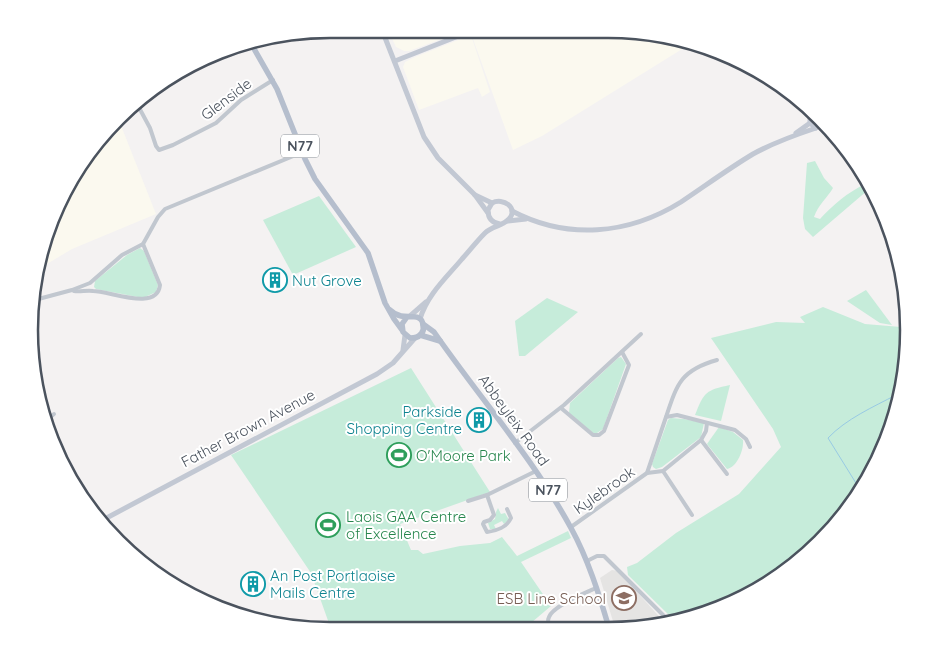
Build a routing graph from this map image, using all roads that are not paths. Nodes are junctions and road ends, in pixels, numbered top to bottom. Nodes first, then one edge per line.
1 (385, 38) edge
2 (453, 38) edge
3 (253, 47) edge
4 (394, 61) junction
5 (273, 80) junction
6 (139, 108) edge
7 (811, 119) edge
8 (810, 122) junction
9 (816, 128) joint
10 (794, 135) junction
11 (302, 152) junction
12 (474, 195) junction
13 (492, 203) junction
14 (512, 211) junction
15 (489, 216) junction
16 (526, 219) junction
17 (508, 221) junction
18 (500, 224) junction
19 (487, 231) junction
20 (143, 244) junction
21 (90, 283) junction
22 (72, 290) junction
23 (93, 290) junction
24 (39, 300) edge
25 (428, 300) junction
26 (390, 310) junction
27 (408, 317) junction
28 (422, 322) junction
29 (403, 332) junction
30 (641, 334) dead end
31 (418, 336) junction
32 (440, 340) junction
33 (403, 350) junction
34 (622, 352) junction
35 (717, 360) dead end
36 (561, 408) junction
37 (54, 414) dead end
38 (51, 417) edge
39 (666, 417) junction
40 (707, 423) junction
41 (701, 440) junction
42 (515, 443) junction
43 (750, 447) dead end
44 (536, 471) junction
45 (663, 471) junction
46 (646, 473) junction
47 (727, 474) dead end
48 (487, 495) junction
49 (468, 501) dead end
50 (507, 509) dead end
51 (692, 515) dead end
52 (107, 518) edge
53 (571, 527) junction
54 (587, 561) junction
55 (596, 588) junction
56 (664, 616) edge
57 (548, 622) edge
58 (607, 622) edge

1 - 4 main road
2 - 4 main road
3 - 5 main road, N77
4 - 12 main road
5 - 6 street, Glenside
5 - 11 main road, N77
7 - 8 main road
8 - 9 main road
8 - 10 main road
9 - 10 main road
10 - 16 main road
11 - 20 street
11 - 26 main road, N77
12 - 13 main road
12 - 15 main road
13 - 14 main road
13 - 15 main road
14 - 16 main road
14 - 17 main road
15 - 18 main road
15 - 19 main road
16 - 17 main road
17 - 18 main road
18 - 19 main road
19 - 25 main road
20 - 21 street
20 - 23 street
21 - 22 street
21 - 23 street
22 - 23 street
22 - 24 street
25 - 27 main road
25 - 28 main road
26 - 27 main road, N77
26 - 29 main road, N77
27 - 28 main road, N77
27 - 29 main road
28 - 31 main road
28 - 32 main road, Abbeyleix Road / N77
29 - 31 main road
29 - 33 main road
30 - 34 street
31 - 32 main road
31 - 33 main road, Father Brown Avenue
32 - 42 main road, Abbeyleix Road / N77
33 - 52 main road, Father Brown Avenue
34 - 36 street
34 - 36 street
35 - 39 street, Kylebrook
36 - 42 street
37 - 38 street
39 - 40 street
39 - 46 street, Kylebrook
40 - 41 street
40 - 43 street
41 - 45 street
41 - 47 street
42 - 44 main road, Abbeyleix Road / N77
44 - 48 street
44 - 53 main road, Abbeyleix Road / N77
45 - 46 street
45 - 51 street
46 - 53 street, Kylebrook
48 - 49 street
48 - 50 street
53 - 54 main road, Abbeyleix Road / N77
54 - 55 main road, Abbeyleix Road / N77
54 - 56 street
55 - 57 street
55 - 58 main road, Abbeyleix Road / N77

